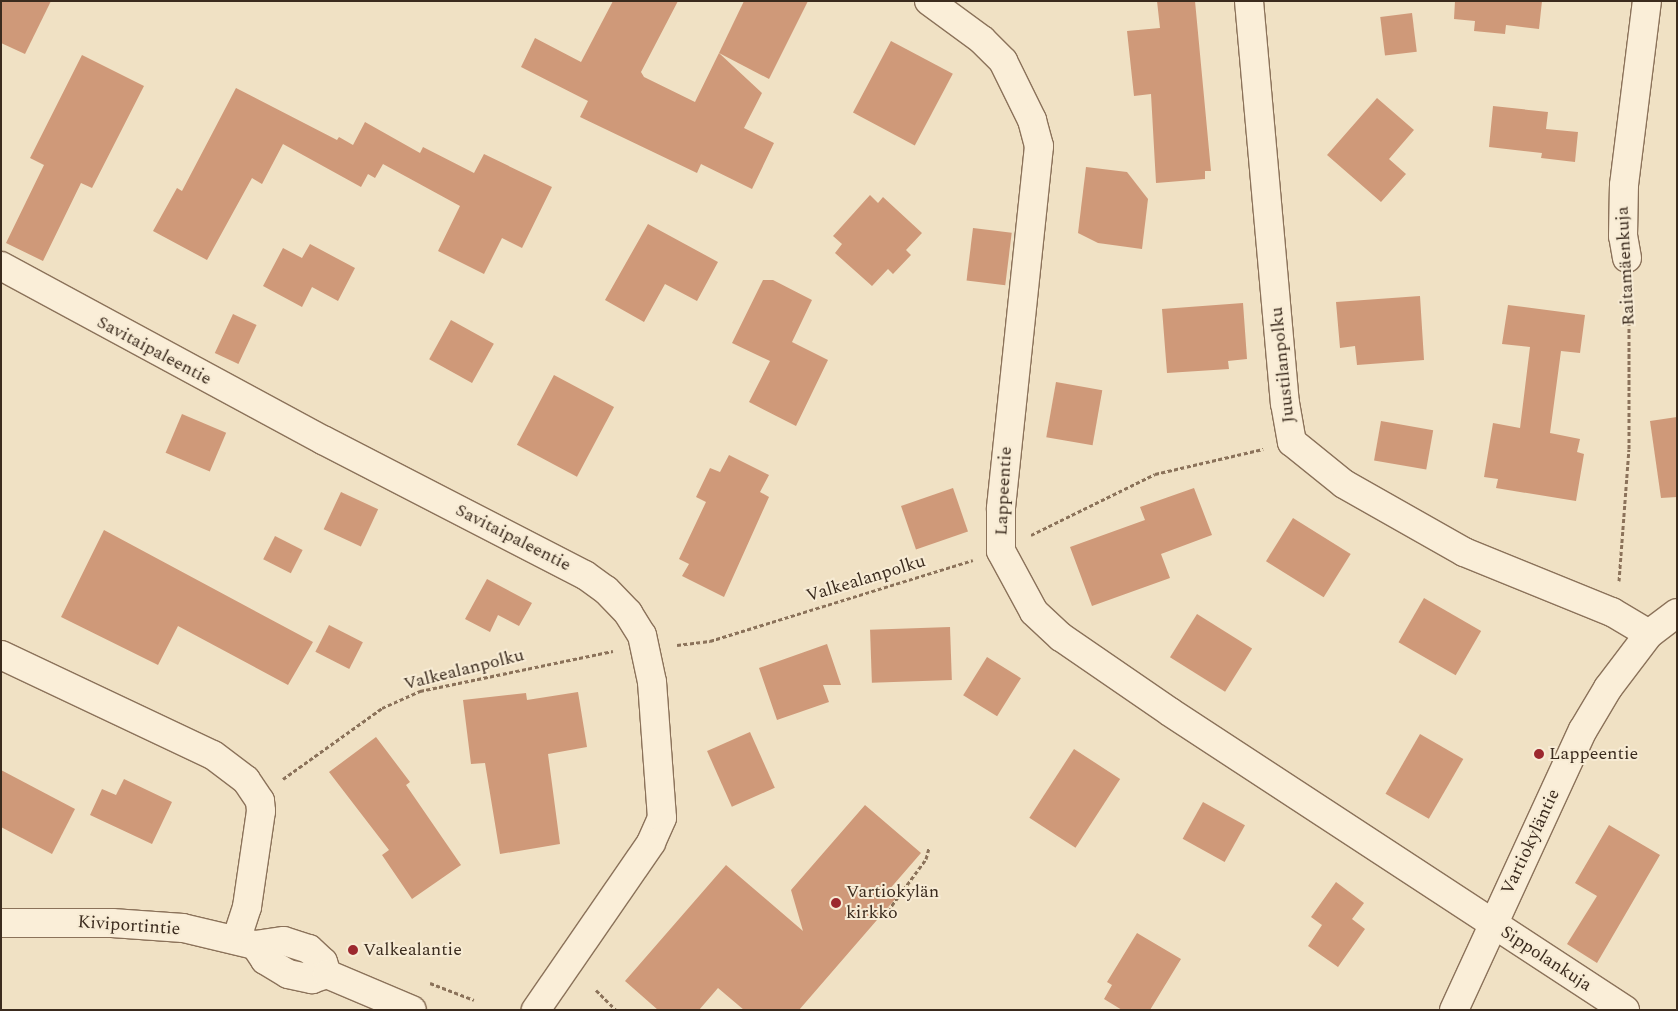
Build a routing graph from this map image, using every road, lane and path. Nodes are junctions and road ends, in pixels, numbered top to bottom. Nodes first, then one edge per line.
1 (929, 1) edge
2 (1249, 1) edge
3 (1647, 1) edge
4 (1627, 258) joint
5 (1, 266) edge
6 (1292, 442) junction
7 (992, 554) junction
8 (1619, 588) dead end
9 (1677, 613) edge
10 (1649, 634) junction
11 (658, 646) junction
12 (1, 654) edge
13 (256, 794) junction
14 (929, 848) dead end
15 (884, 916) dead end
16 (1, 923) edge
17 (1493, 925) junction
18 (245, 943) junction
19 (596, 990) dead end
20 (412, 1010) edge
21 (536, 1010) edge
22 (616, 1010) edge
23 (1454, 1010) edge
24 (1625, 1010) edge

1 - 7 street, Lappeentie
2 - 6 street, Juustilanpolku
3 - 4 street, Raitamäenkuja
4 - 8 path, Raitamäenkuja
5 - 11 street, Savitaipaleentie
6 - 7 path, Valkealanpolku
6 - 10 street, Juustilanpolku
7 - 11 path, Valkealanpolku
7 - 17 street, Lappeentie
9 - 10 street, Vartiokyläntie
10 - 17 street, Vartiokyläntie
11 - 13 path, Valkealanpolku
11 - 21 street, Savitaipaleentie
12 - 13 street
13 - 18 street
14 - 15 path
16 - 18 street, Kiviportintie
17 - 23 street, Vartiokyläntie
17 - 24 street, Sippolankuja
18 - 20 street
19 - 22 path

